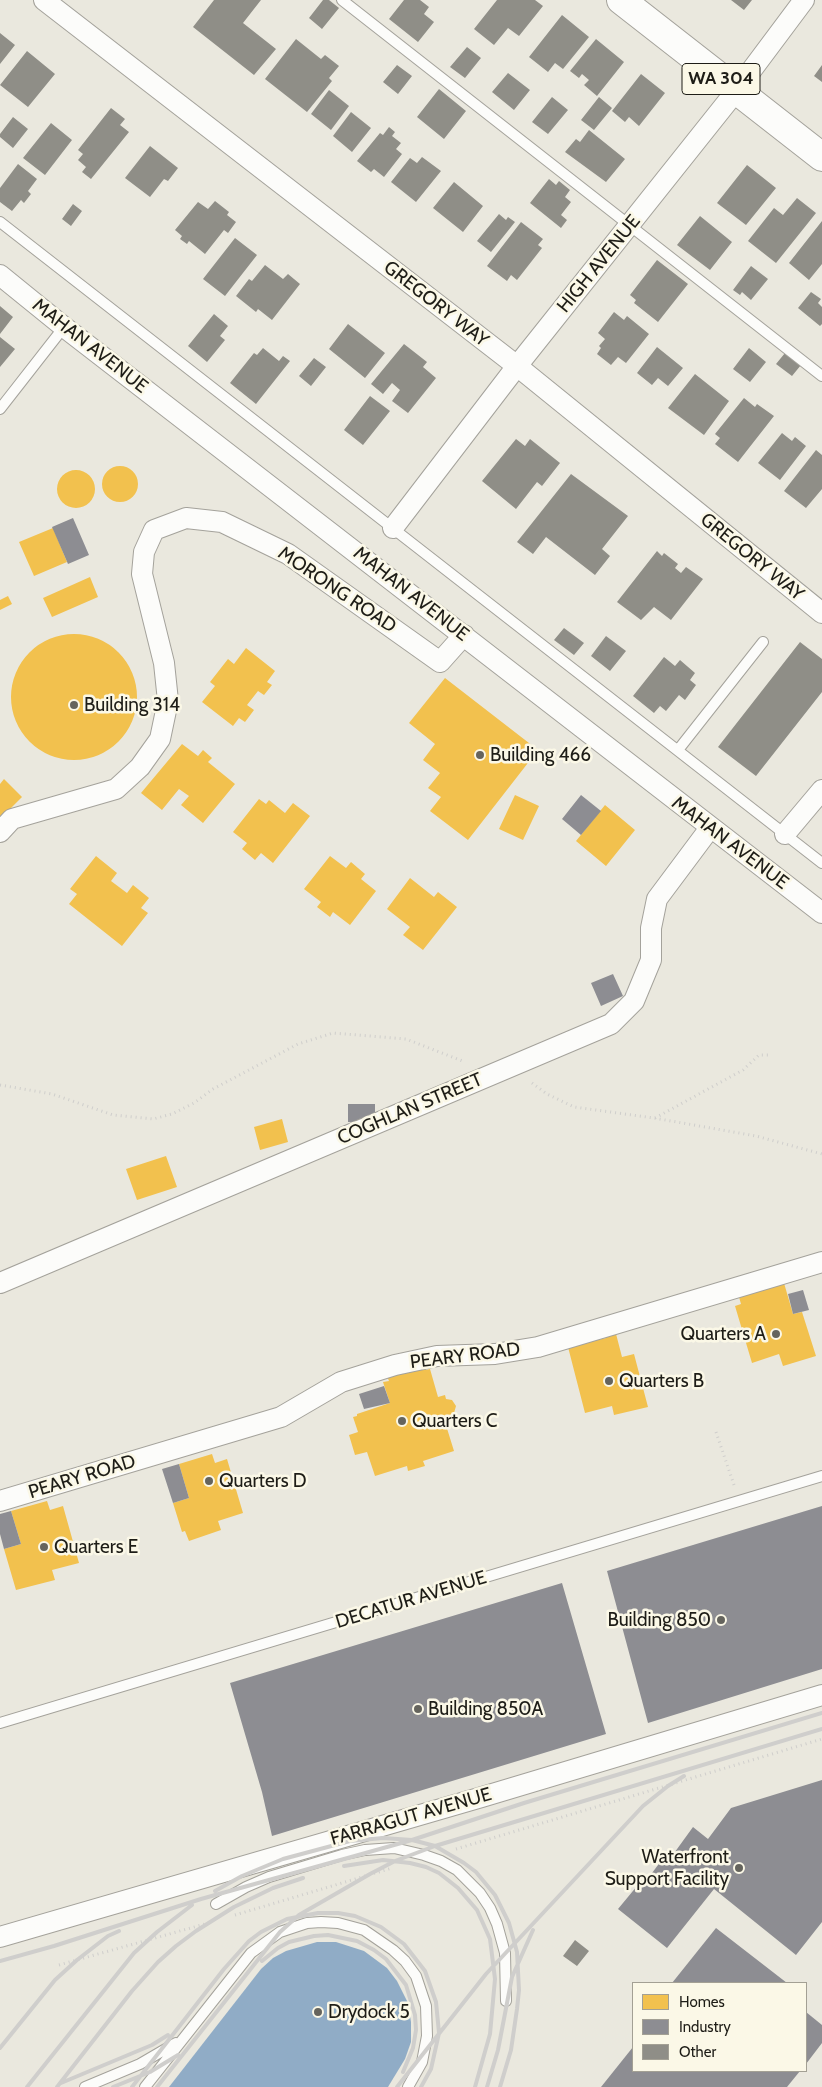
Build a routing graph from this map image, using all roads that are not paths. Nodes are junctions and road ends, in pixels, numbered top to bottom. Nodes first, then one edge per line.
1 (44, 0) edge
2 (342, 0) edge
3 (621, 0) edge
4 (804, 0) edge
5 (736, 91) junction
6 (822, 157) edge
7 (0, 222) edge
8 (630, 225) junction
9 (0, 275) edge
10 (64, 327) junction
11 (517, 366) junction
12 (822, 376) edge
13 (0, 408) edge
14 (393, 528) junction
15 (822, 613) edge
16 (464, 635) junction
17 (763, 642) dead end
18 (678, 750) junction
19 (822, 790) edge
20 (710, 828) junction
21 (0, 832) edge
22 (785, 834) junction
23 (822, 863) edge
24 (822, 912) edge
25 (822, 1262) edge
26 (0, 1283) edge
27 (822, 1476) edge
28 (0, 1502) edge
29 (822, 1696) edge
30 (0, 1723) edge
31 (408, 1818) junction
32 (342, 1855) junction
33 (290, 1870) junction
34 (208, 1877) junction
35 (216, 1904) dead end
36 (0, 1938) edge
37 (506, 2001) dead end
38 (192, 2028) junction
39 (85, 2087) edge
40 (145, 2087) edge
41 (408, 2087) edge

1 - 11 street, GREGORY WAY
2 - 8 lane
3 - 5 highway, WA 304
4 - 5 street, HIGH AVENUE
5 - 6 highway, WA 304
5 - 8 street, HIGH AVENUE
7 - 14 lane
8 - 11 street, HIGH AVENUE
8 - 12 lane
9 - 10 street, MAHAN AVENUE
10 - 13 lane
10 - 16 street, MAHAN AVENUE
11 - 14 street, HIGH AVENUE
11 - 15 street, GREGORY WAY
14 - 18 lane
16 - 20 street, MAHAN AVENUE
16 - 21 street, MORONG ROAD
17 - 18 lane
18 - 22 lane
19 - 22 street
20 - 24 street, MAHAN AVENUE
20 - 26 street, COGHLAN STREET
22 - 23 lane
25 - 28 street, PEARY ROAD
27 - 30 lane, DECATUR AVENUE
29 - 31 street, FARRAGUT AVENUE
31 - 32 lane
31 - 34 street, FARRAGUT AVENUE
32 - 33 lane
32 - 37 lane
33 - 34 lane
33 - 35 lane
34 - 36 street, FARRAGUT AVENUE
38 - 39 lane
38 - 40 lane
38 - 41 lane

